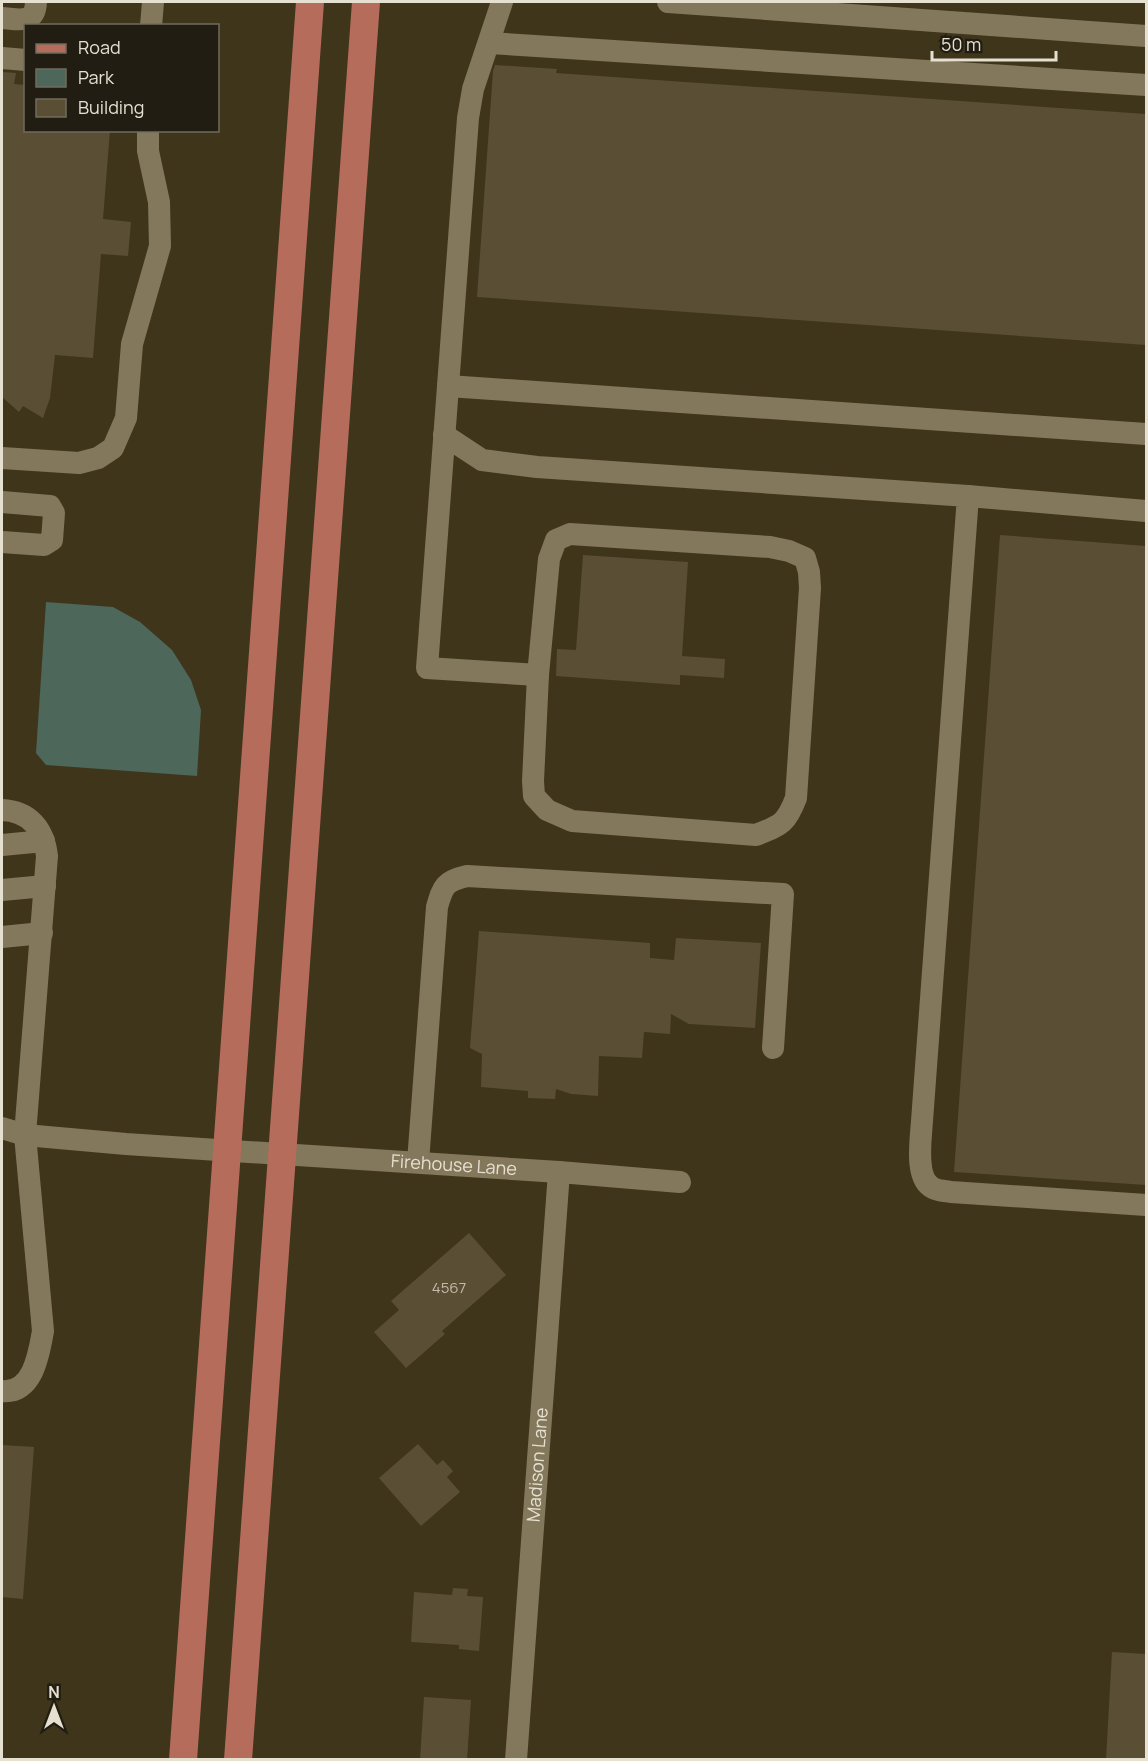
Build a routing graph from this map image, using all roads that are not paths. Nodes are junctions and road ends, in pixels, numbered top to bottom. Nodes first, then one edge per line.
1 (36, 2) edge
2 (153, 2) edge
3 (310, 2) edge
4 (366, 2) edge
5 (502, 2) edge
6 (668, 2) edge
7 (2, 18) edge
8 (151, 24) edge
9 (1146, 36) edge
10 (489, 43) junction
11 (2, 58) edge
12 (24, 60) edge
13 (1146, 85) edge
14 (148, 132) edge
15 (448, 387) junction
16 (1146, 434) edge
17 (444, 435) junction
18 (2, 458) edge
19 (968, 496) junction
20 (2, 502) edge
21 (1146, 511) edge
22 (2, 542) edge
23 (538, 675) junction
24 (2, 810) edge
25 (44, 841) junction
26 (2, 845) edge
27 (45, 886) junction
28 (2, 890) edge
29 (42, 933) junction
30 (2, 937) edge
31 (773, 1048) dead end
32 (2, 1128) edge
33 (24, 1136) junction
34 (228, 1149) junction
35 (281, 1153) junction
36 (418, 1162) junction
37 (559, 1172) junction
38 (680, 1182) dead end
39 (1146, 1205) edge
40 (2, 1392) edge
41 (183, 1760) edge
42 (238, 1760) edge
43 (516, 1760) edge

1 - 7 street
2 - 8 street
3 - 34 main road
4 - 35 main road
5 - 10 street
6 - 9 street
10 - 13 street
10 - 15 street
11 - 12 street
14 - 18 street
15 - 16 street
15 - 17 street
17 - 19 street
17 - 23 street
19 - 21 street
19 - 39 street
20 - 22 street
23 - 23 street
24 - 25 street
25 - 26 street
25 - 27 street
27 - 28 street
27 - 29 street
29 - 30 street
29 - 33 street
31 - 36 street
32 - 33 street, Firehouse Lane
33 - 34 street, Firehouse Lane
33 - 40 street
34 - 35 street, Firehouse Lane
34 - 41 main road
35 - 36 street, Firehouse Lane
35 - 42 main road
36 - 37 street, Firehouse Lane
37 - 38 street, Firehouse Lane
37 - 43 street, Madison Lane

